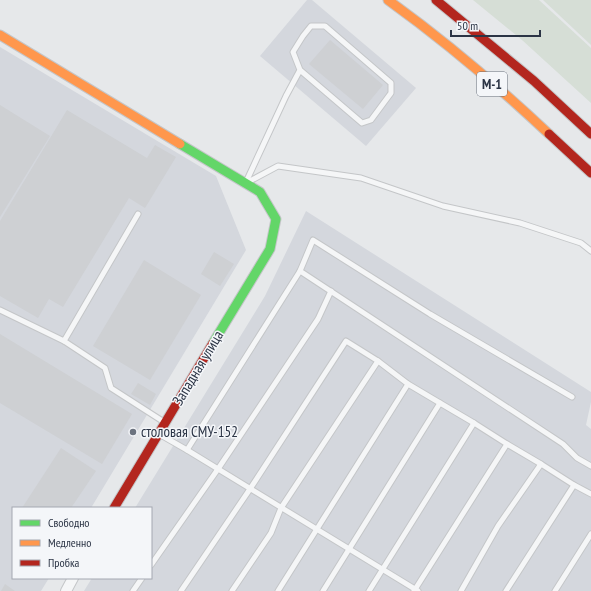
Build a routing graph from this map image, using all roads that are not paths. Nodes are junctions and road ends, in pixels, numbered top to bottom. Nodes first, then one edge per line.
1 (388, 0) edge
2 (436, 0) edge
3 (0, 35) edge
4 (300, 70) junction
5 (591, 134) edge
6 (591, 173) edge
7 (246, 183) junction
8 (138, 214) dead end
9 (591, 251) edge
10 (300, 271) junction
11 (331, 291) junction
12 (0, 310) edge
13 (64, 341) junction
14 (378, 361) junction
15 (408, 384) junction
16 (572, 397) dead end
17 (440, 403) junction
18 (165, 423) junction
19 (474, 423) junction
20 (158, 434) junction
21 (507, 444) junction
22 (187, 450) junction
23 (541, 464) junction
24 (591, 466) edge
25 (218, 469) junction
26 (574, 485) junction
27 (250, 489) junction
28 (591, 494) edge
29 (115, 507) edge
30 (281, 508) junction
31 (316, 529) junction
32 (591, 534) edge
33 (349, 549) junction
34 (152, 565) edge
35 (382, 569) junction
36 (73, 579) edge
37 (141, 579) edge
38 (416, 590) edge
39 (66, 591) edge
40 (133, 591) edge
41 (181, 591) edge
42 (232, 591) edge
43 (278, 591) edge
44 (323, 591) edge
45 (369, 591) edge
46 (461, 591) edge
47 (506, 591) edge
48 (555, 591) edge

1 - 6 main road, М-1
2 - 5 main road, М-1
3 - 7 main road, Западная улица
4 - 4 lane
4 - 7 lane
7 - 9 lane
7 - 18 main road, Западная улица
8 - 13 lane
10 - 11 lane
10 - 16 lane
10 - 22 lane
11 - 24 lane
11 - 25 lane
12 - 13 lane
13 - 18 lane
14 - 15 lane
14 - 27 lane
14 - 30 lane
15 - 17 lane
15 - 31 lane
17 - 19 lane
17 - 33 lane
18 - 20 main road, Западная улица
19 - 21 lane
19 - 35 lane
20 - 22 lane
20 - 29 main road, Западная улица
21 - 23 lane
21 - 38 lane
22 - 25 lane
23 - 26 lane
23 - 46 lane
25 - 27 lane
25 - 34 lane
26 - 28 lane
26 - 47 lane
27 - 30 lane
27 - 41 lane
30 - 31 lane
30 - 42 lane
31 - 33 lane
31 - 43 lane
32 - 48 lane
33 - 35 lane
33 - 44 lane
35 - 38 lane
35 - 45 lane
36 - 39 street
37 - 40 lane

